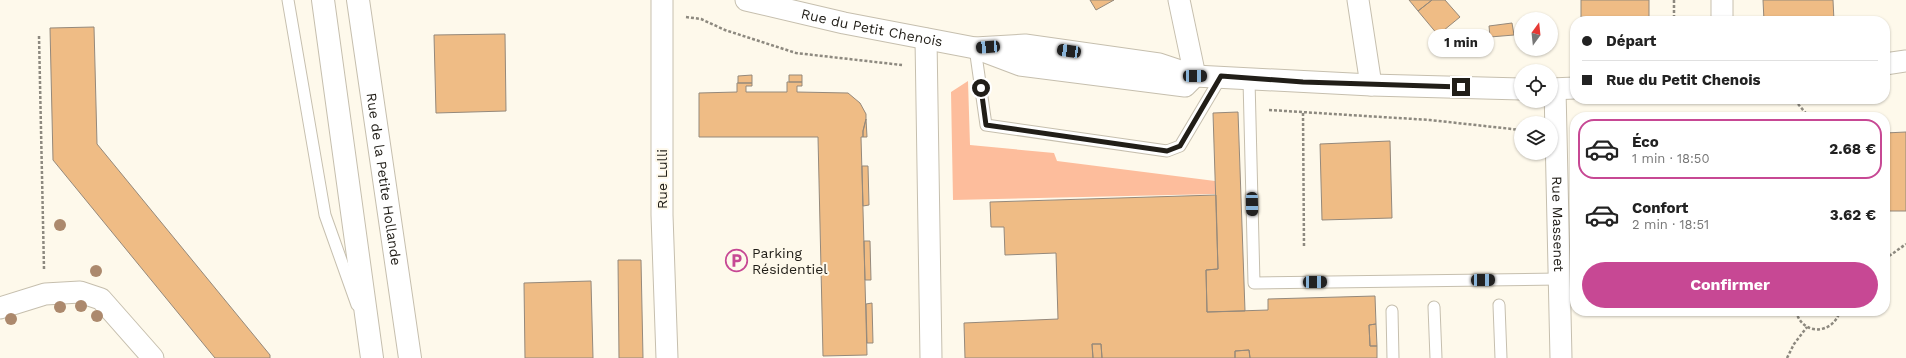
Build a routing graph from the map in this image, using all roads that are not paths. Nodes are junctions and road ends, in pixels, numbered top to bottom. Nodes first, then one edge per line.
1 (288, 0) edge
2 (322, 0) edge
3 (662, 0) edge
4 (746, 0) edge
5 (1179, 0) edge
6 (1358, 0) edge
7 (1722, 0) edge
8 (359, 1) edge
9 (1722, 16) edge
10 (926, 39) junction
11 (975, 48) junction
12 (1906, 61) edge
13 (1890, 63) edge
14 (1195, 76) junction
15 (1221, 76) junction
16 (1249, 80) junction
17 (1371, 85) junction
18 (1514, 89) edge
19 (1560, 89) edge
20 (1559, 279) junction
21 (1499, 305) dead end
22 (1434, 307) dead end
23 (0, 308) edge
24 (1392, 311) dead end
25 (371, 350) edge
26 (153, 358) edge
27 (410, 358) edge
28 (667, 358) edge
29 (931, 358) edge
30 (1393, 358) edge
31 (1436, 358) edge
32 (1501, 358) edge
33 (1561, 358) edge

1 - 25 lane
2 - 25 street
3 - 28 street, Rue Lulli
4 - 10 street, Rue du Petit Chenois
5 - 14 street
6 - 17 street
7 - 9 street
8 - 27 street, Rue de la Petite Hollande
10 - 11 street, Rue du Petit Chenois
10 - 29 street
11 - 14 street, Rue du Petit Chenois
11 - 15 lane
12 - 13 street
14 - 15 street, Rue du Petit Chenois
15 - 16 street, Rue du Petit Chenois
16 - 17 street, Rue du Petit Chenois
16 - 20 lane
17 - 18 street, Rue du Petit Chenois
19 - 20 street, Rue Massenet
20 - 33 street, Rue Massenet
21 - 32 lane
22 - 31 lane
23 - 26 street
24 - 30 lane

